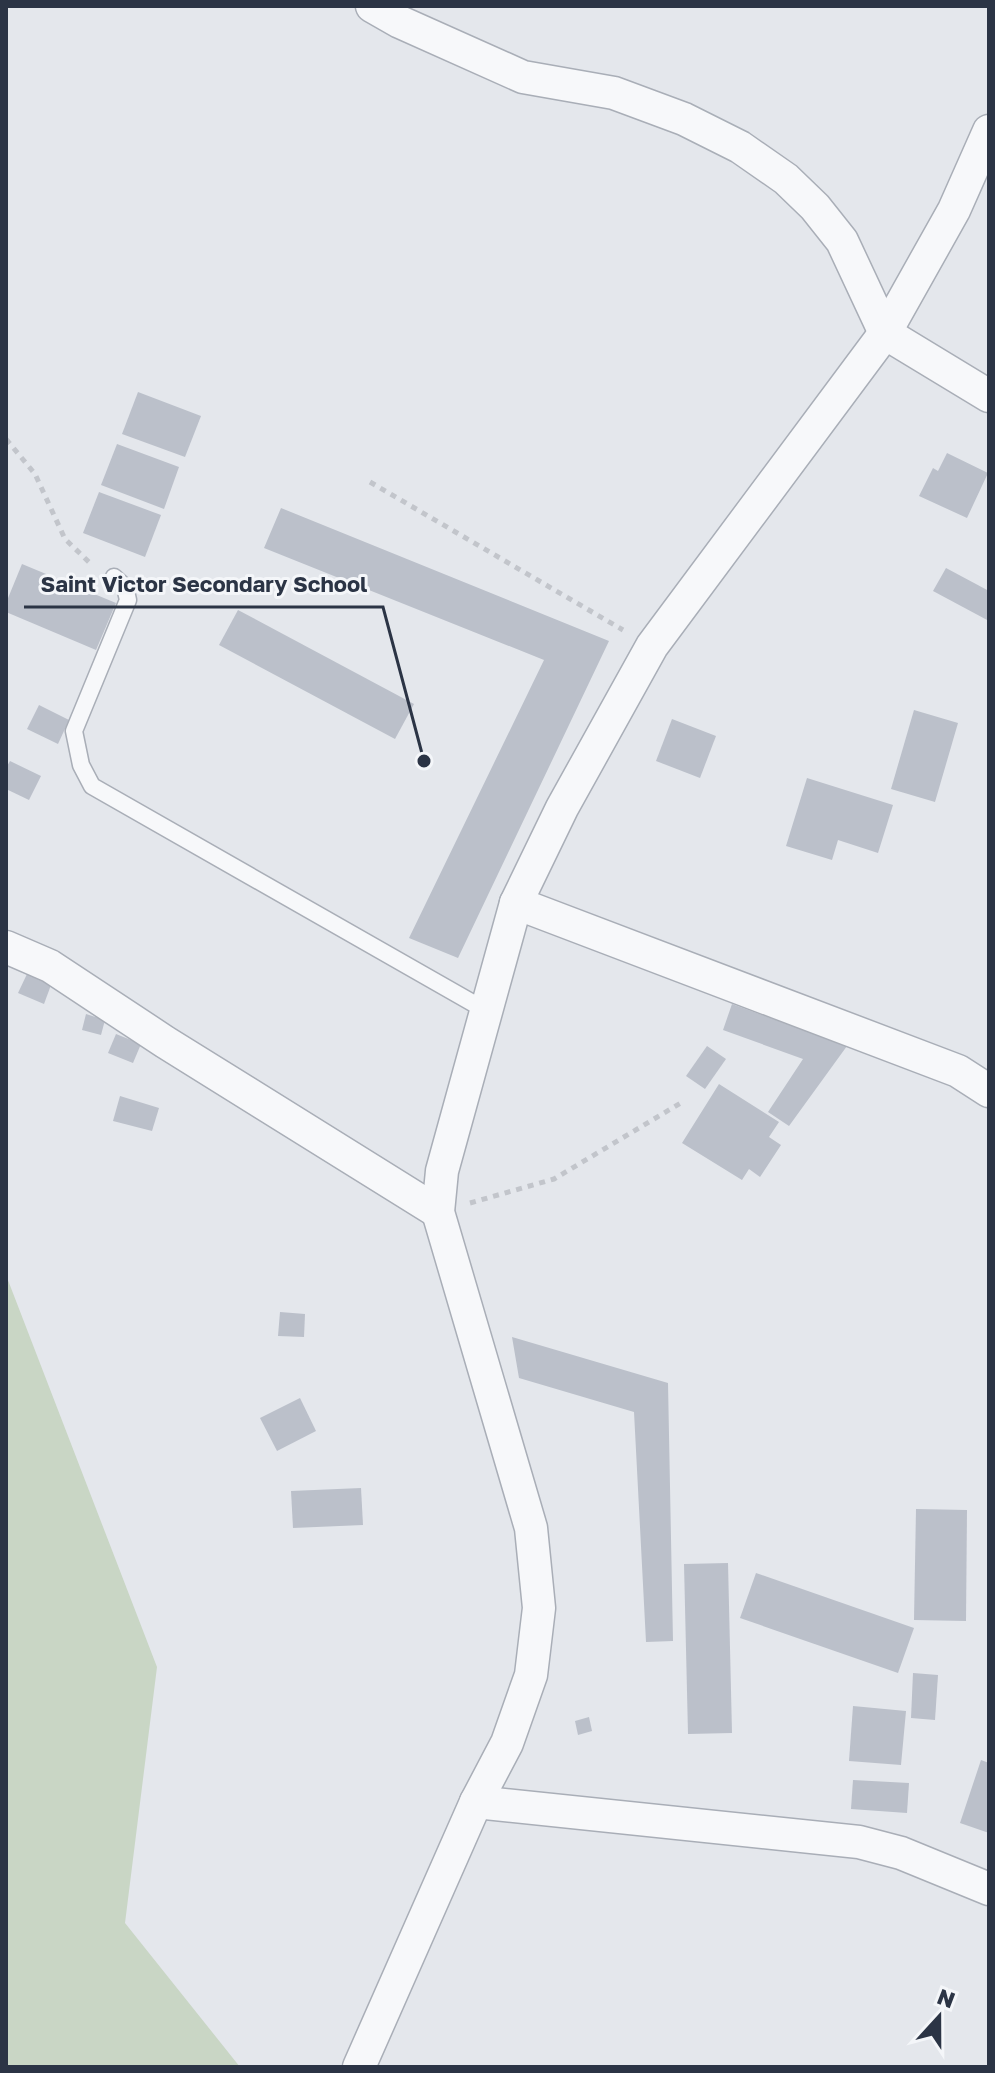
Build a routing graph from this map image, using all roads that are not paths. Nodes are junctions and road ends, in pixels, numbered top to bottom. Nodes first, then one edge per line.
1 (372, 6) edge
2 (989, 131) edge
3 (885, 333) junction
4 (989, 396) edge
5 (114, 577) road end
6 (516, 903) junction
7 (6, 947) edge
8 (485, 1010) junction
9 (989, 1091) edge
10 (438, 1212) junction
11 (476, 1802) junction
12 (989, 1889) edge
13 (359, 2067) edge

1 - 3 street
2 - 3 street
3 - 4 street
3 - 6 street
5 - 8 lane
6 - 8 street
6 - 9 street
7 - 10 street
8 - 10 street
10 - 11 street
11 - 12 street
11 - 13 street

